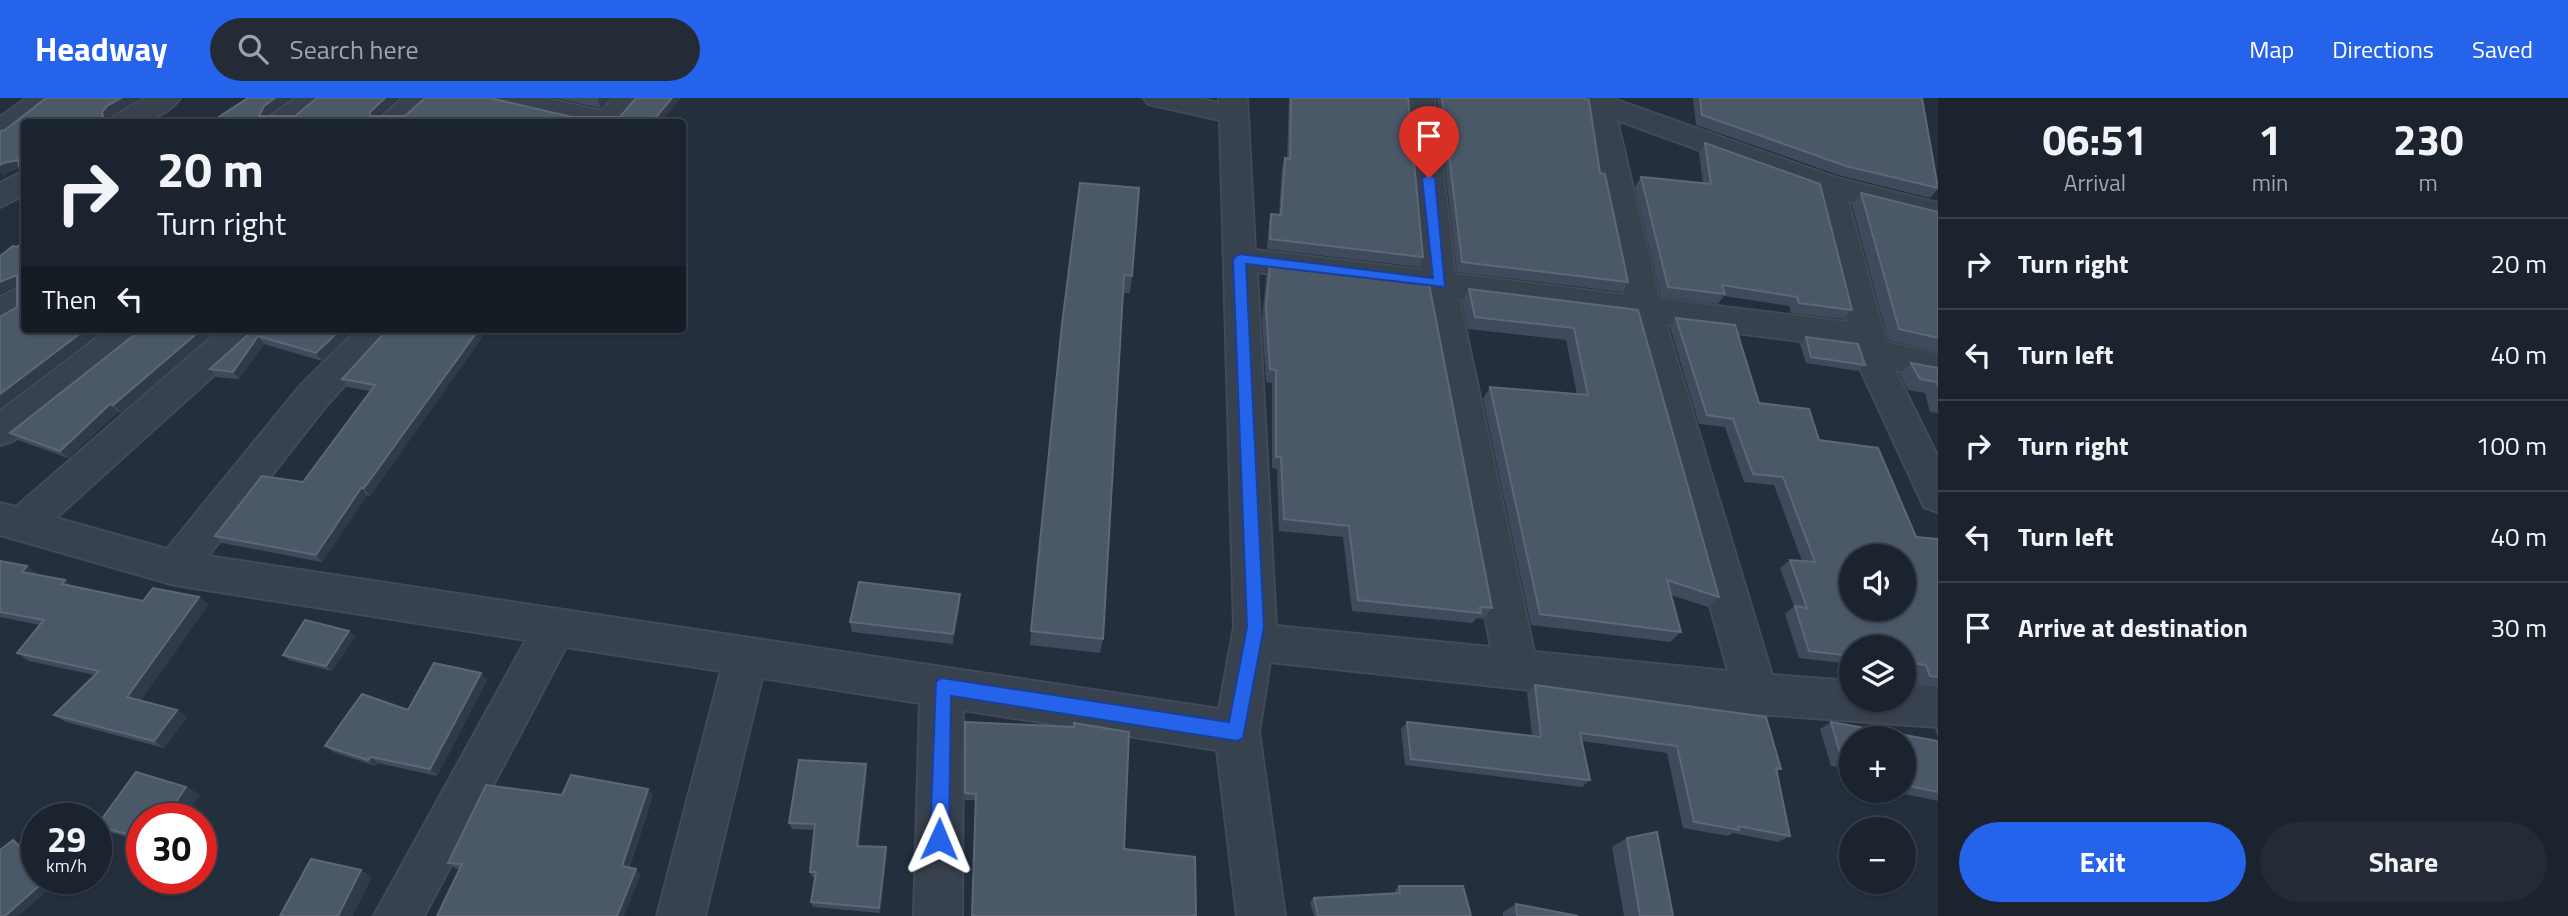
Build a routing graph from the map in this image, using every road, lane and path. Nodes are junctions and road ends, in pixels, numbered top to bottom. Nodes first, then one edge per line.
1 (46, 98) edge
2 (166, 98) edge
3 (315, 98) edge
4 (420, 98) edge
5 (629, 98) edge
6 (1158, 98) edge
7 (1420, 98) edge
8 (517, 99) edge
9 (1592, 101) edge
10 (1233, 106) edge
11 (129, 119) edge
12 (284, 119) edge
13 (394, 119) edge
14 (498, 119) edge
15 (595, 119) edge
16 (610, 119) edge
17 (0, 130) edge
18 (1829, 186) junction
19 (1938, 213) edge
20 (1239, 259) junction
21 (1440, 284) junction
22 (21, 299) edge
23 (1644, 309) junction
24 (0, 314) edge
25 (126, 333) edge
26 (238, 333) edge
27 (375, 333) edge
28 (1869, 344) junction
29 (1938, 367) edge
30 (0, 432) edge
31 (1938, 496) edge
32 (11, 522) edge
33 (175, 568) junction
34 (555, 627) junction
35 (1253, 642) junction
36 (746, 656) junction
37 (1517, 670) junction
38 (942, 686) junction
39 (1756, 694) junction
40 (1938, 707) edge
41 (1237, 732) junction
42 (398, 916) edge
43 (681, 916) edge
44 (938, 916) edge
45 (1261, 916) edge

1 - 17 street
2 - 11 street
3 - 12 street
4 - 13 street
5 - 16 street
6 - 10 street
7 - 21 street
8 - 14 street
8 - 15 street
9 - 18 street
9 - 23 street
10 - 20 street
18 - 19 street
18 - 28 street
20 - 21 street
20 - 35 street
21 - 23 street
21 - 37 street
22 - 24 street
23 - 28 street
23 - 39 street
25 - 30 street
26 - 32 street
27 - 33 street
28 - 29 street
28 - 31 street
32 - 33 street
33 - 34 street
34 - 36 street
34 - 42 street
35 - 37 street
35 - 41 street
36 - 38 street
36 - 43 street
37 - 39 street
38 - 41 street
38 - 44 street
39 - 40 street
41 - 45 street

